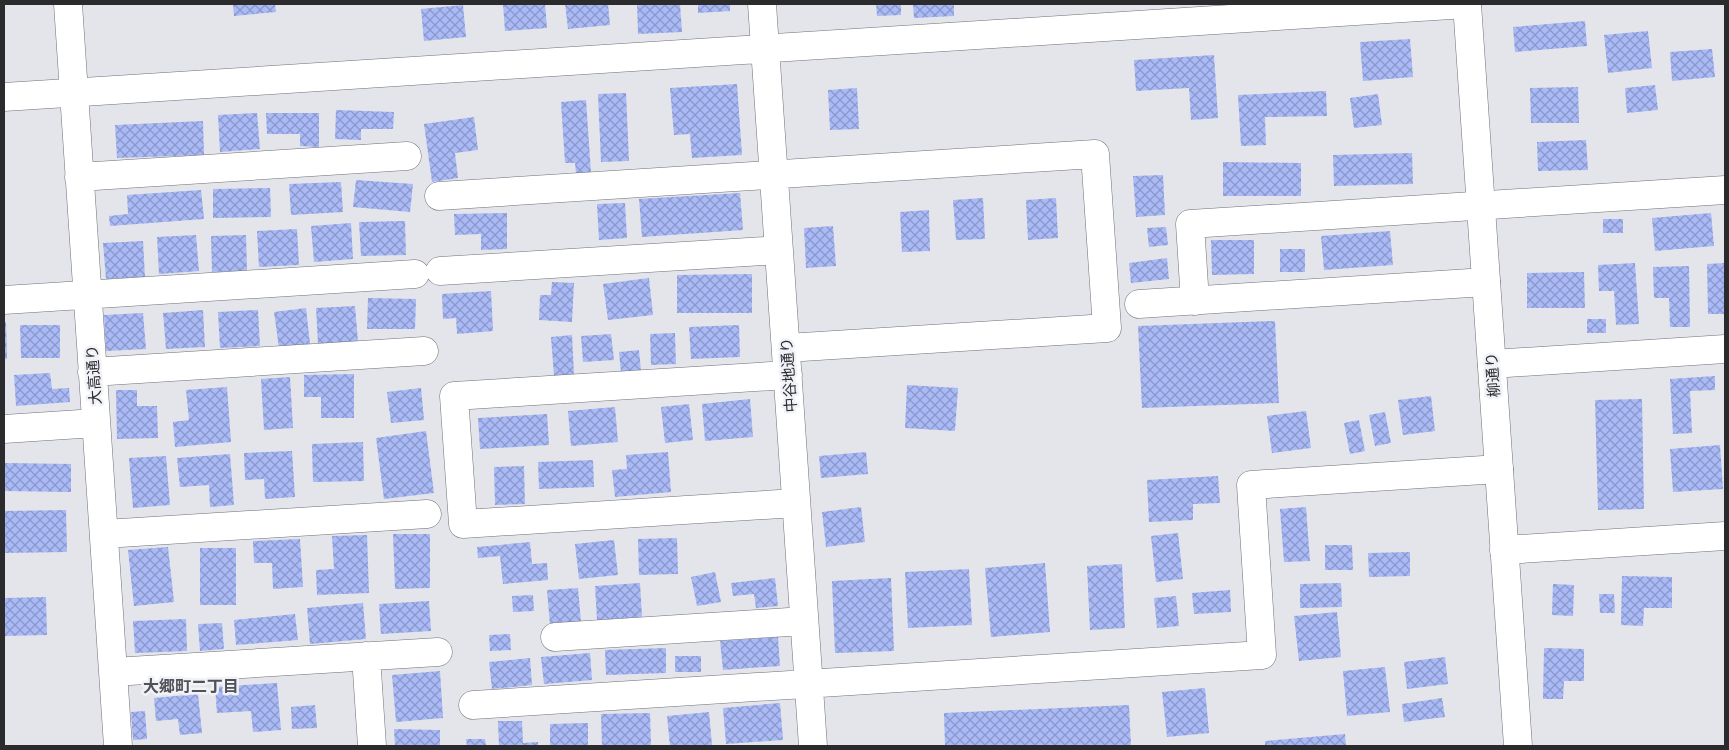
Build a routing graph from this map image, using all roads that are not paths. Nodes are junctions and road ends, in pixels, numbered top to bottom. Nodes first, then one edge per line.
1 (68, 4) edge
2 (762, 4) edge
3 (1467, 4) edge
4 (1225, 11) edge
5 (765, 48) junction
6 (74, 92) junction
7 (4, 97) edge
8 (407, 156) dead end
9 (774, 175) junction
10 (79, 177) junction
11 (1725, 190) edge
12 (439, 196) dead end
13 (1481, 206) junction
14 (779, 250) junction
15 (1486, 282) junction
16 (87, 295) junction
17 (4, 300) edge
18 (1195, 301) junction
19 (1139, 304) dead end
20 (786, 348) junction
21 (1725, 349) edge
22 (424, 351) dead end
23 (1492, 364) junction
24 (92, 372) junction
25 (788, 375) junction
26 (96, 423) junction
27 (4, 429) edge
28 (1499, 469) junction
29 (796, 503) junction
30 (427, 514) dead end
31 (104, 534) junction
32 (1725, 536) edge
33 (1504, 550) junction
34 (804, 621) junction
35 (555, 637) dead end
36 (438, 652) dead end
37 (366, 656) junction
38 (113, 672) junction
39 (809, 684) junction
40 (473, 705) dead end
41 (118, 746) edge
42 (372, 746) edge
43 (813, 746) edge
44 (1518, 746) edge

1 - 6 street, 大高通り
2 - 5 street, 中谷地通り
3 - 4 street
3 - 13 street, 柳通り
4 - 5 street
5 - 6 street
5 - 9 street, 中谷地通り
6 - 7 street
6 - 10 street, 大高通り
8 - 10 street
9 - 12 street
9 - 14 street, 中谷地通り
9 - 20 street
10 - 16 street, 大高通り
11 - 13 street
13 - 15 street, 柳通り
13 - 18 street
14 - 16 street
14 - 20 street, 中谷地通り
15 - 18 street
15 - 23 street, 柳通り
16 - 17 street
16 - 24 street, 大高通り
18 - 19 street
20 - 25 street, 中谷地通り
21 - 23 street
22 - 24 street
23 - 28 street, 柳通り
24 - 26 street, 大高通り
25 - 29 street, 中谷地通り
25 - 29 street
26 - 27 street
26 - 31 street, 大高通り
28 - 33 street, 柳通り
28 - 39 street
29 - 34 street, 中谷地通り
30 - 31 street
31 - 38 street, 大高通り
32 - 33 street
33 - 44 street, 柳通り
34 - 35 street
34 - 39 street, 中谷地通り
36 - 37 street
37 - 38 street
37 - 42 street
38 - 41 street, 大高通り
39 - 40 street
39 - 43 street, 中谷地通り

